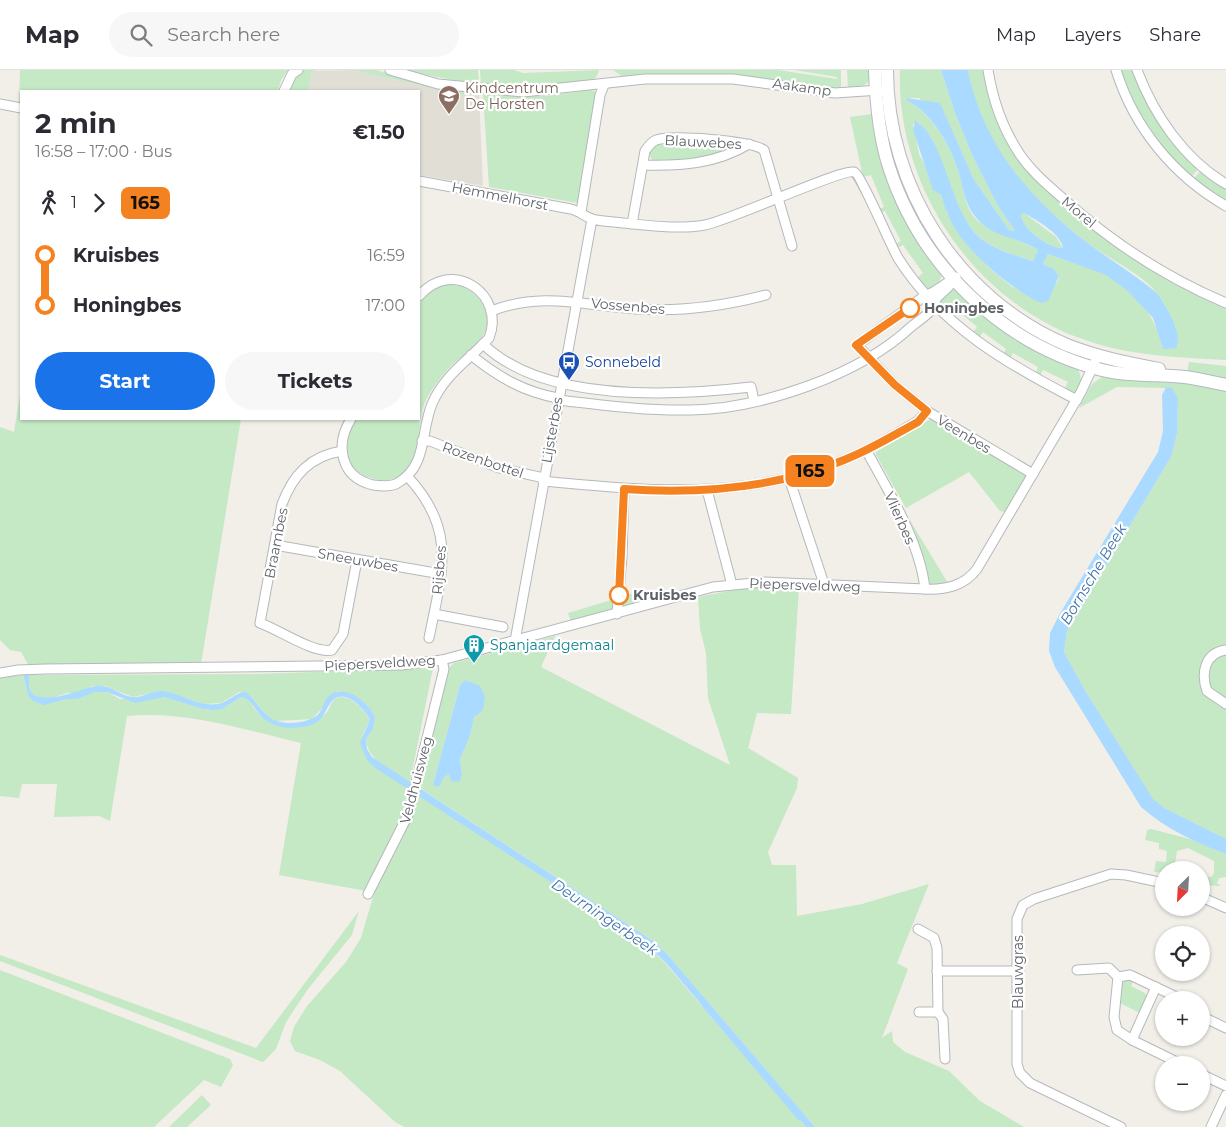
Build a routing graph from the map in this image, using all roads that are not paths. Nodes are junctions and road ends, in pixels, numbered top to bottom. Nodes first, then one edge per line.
1 (298, 70) edge
2 (390, 70) edge
3 (875, 70) edge
4 (887, 70) edge
5 (988, 70) edge
6 (1116, 70) edge
7 (1138, 70) edge
8 (604, 85) junction
9 (284, 90) edge
10 (882, 90) junction
11 (0, 104) edge
12 (20, 108) edge
13 (749, 144) junction
14 (644, 165) junction
15 (420, 181) edge
16 (1226, 184) edge
17 (778, 200) junction
18 (1226, 206) edge
19 (581, 212) junction
20 (592, 219) junction
21 (632, 224) junction
22 (792, 246) dead end
23 (963, 270) junction
24 (953, 279) junction
25 (420, 294) edge
26 (766, 295) dead end
27 (926, 295) junction
28 (576, 301) junction
29 (1226, 304) edge
30 (934, 306) junction
31 (491, 311) junction
32 (483, 344) junction
33 (471, 355) junction
34 (1097, 355) junction
35 (869, 358) junction
36 (1093, 368) junction
37 (1185, 377) junction
38 (561, 382) junction
39 (1226, 385) edge
40 (558, 399) junction
41 (1077, 400) junction
42 (754, 401) junction
43 (927, 411) junction
44 (350, 420) edge
45 (422, 441) junction
46 (342, 450) junction
47 (866, 450) junction
48 (1033, 474) junction
49 (407, 476) junction
50 (789, 478) junction
51 (544, 479) junction
52 (624, 489) junction
53 (707, 490) junction
54 (275, 545) junction
55 (357, 560) junction
56 (441, 574) junction
57 (824, 584) junction
58 (732, 585) junction
59 (926, 589) junction
60 (434, 614) junction
61 (617, 614) junction
62 (503, 627) dead end
63 (429, 638) dead end
64 (515, 641) junction
65 (1226, 650) edge
66 (442, 660) junction
67 (0, 673) edge
68 (1226, 704) edge
69 (1155, 881) edge
70 (368, 894) dead end
71 (1210, 901) edge
72 (1226, 908) edge
73 (918, 929) dead end
74 (1077, 970) dead end
75 (1019, 971) junction
76 (937, 972) junction
77 (1118, 977) junction
78 (1156, 987) junction
79 (1164, 991) edge
80 (919, 1012) dead end
81 (938, 1012) junction
82 (1210, 1020) edge
83 (1226, 1028) edge
84 (1132, 1040) junction
85 (1165, 1056) edge
86 (946, 1059) dead end
87 (1210, 1078) edge
88 (1226, 1086) edge
89 (1226, 1095) edge
90 (1121, 1127) edge
91 (1211, 1127) edge

1 - 9 street
2 - 8 street, Aakamp
3 - 10 street
4 - 10 street
5 - 29 street, Morel
6 - 18 street
7 - 16 street
8 - 10 street, Aakamp
8 - 19 street
10 - 23 street
10 - 24 street
11 - 12 street
13 - 14 street, Blauwebes
13 - 14 street, Blauwebes
13 - 17 street, Blauwebes
14 - 21 street, Blauwebes
15 - 19 street, Hemmelhorst
17 - 21 street
17 - 22 street
17 - 27 street
19 - 20 street
20 - 21 street
20 - 28 street, Lijsterbes
23 - 24 street
23 - 34 street
24 - 27 street
24 - 30 street
24 - 36 street
25 - 31 street
26 - 28 street, Vossenbes
27 - 30 street
27 - 35 street, Veenbes
28 - 31 street, Vossenbes
28 - 38 street, Lijsterbes
30 - 35 street
30 - 41 street
31 - 32 street
32 - 33 street
32 - 38 street
33 - 40 street
33 - 45 street
34 - 36 street, Piepersveldweg
34 - 37 street
35 - 42 street
35 - 43 street, Veenbes
36 - 37 street
36 - 41 street, Piepersveldweg
37 - 39 street
38 - 40 street, Lijsterbes
38 - 42 street
40 - 42 street
40 - 51 street, Lijsterbes
41 - 48 street, Piepersveldweg
43 - 47 street, Rozenbottel
43 - 48 street, Veenbes
44 - 46 street
45 - 49 street
45 - 51 street, Rozenbottel
46 - 49 street
46 - 54 street, Braambes
47 - 50 street, Rozenbottel
47 - 59 street, Vlierbes
48 - 59 street, Piepersveldweg
49 - 56 street, Rijsbes
50 - 53 street, Rozenbottel
50 - 57 street
51 - 52 street, Rozenbottel
51 - 64 street, Lijsterbes
52 - 53 street, Rozenbottel
52 - 61 street
53 - 58 street
54 - 55 street, Sneeuwbes
54 - 55 street, Braambes
55 - 56 street, Sneeuwbes
56 - 60 street, Rijsbes
57 - 58 street, Piepersveldweg
57 - 59 street, Piepersveldweg
58 - 61 street, Piepersveldweg
60 - 62 street, Rijsbes
60 - 63 street, Rijsbes
61 - 64 street, Piepersveldweg
64 - 66 street, Piepersveldweg
65 - 68 street
66 - 67 street, Piepersveldweg
66 - 70 street, Veldhuisweg
69 - 75 street, Blauwgras
71 - 72 street
73 - 76 street
74 - 77 street
75 - 76 street
75 - 90 street, Blauwgras
76 - 81 street
77 - 78 street
77 - 84 street
78 - 79 street
78 - 84 street
80 - 81 street
81 - 86 street
82 - 83 street
84 - 85 street
87 - 88 street
89 - 91 street

